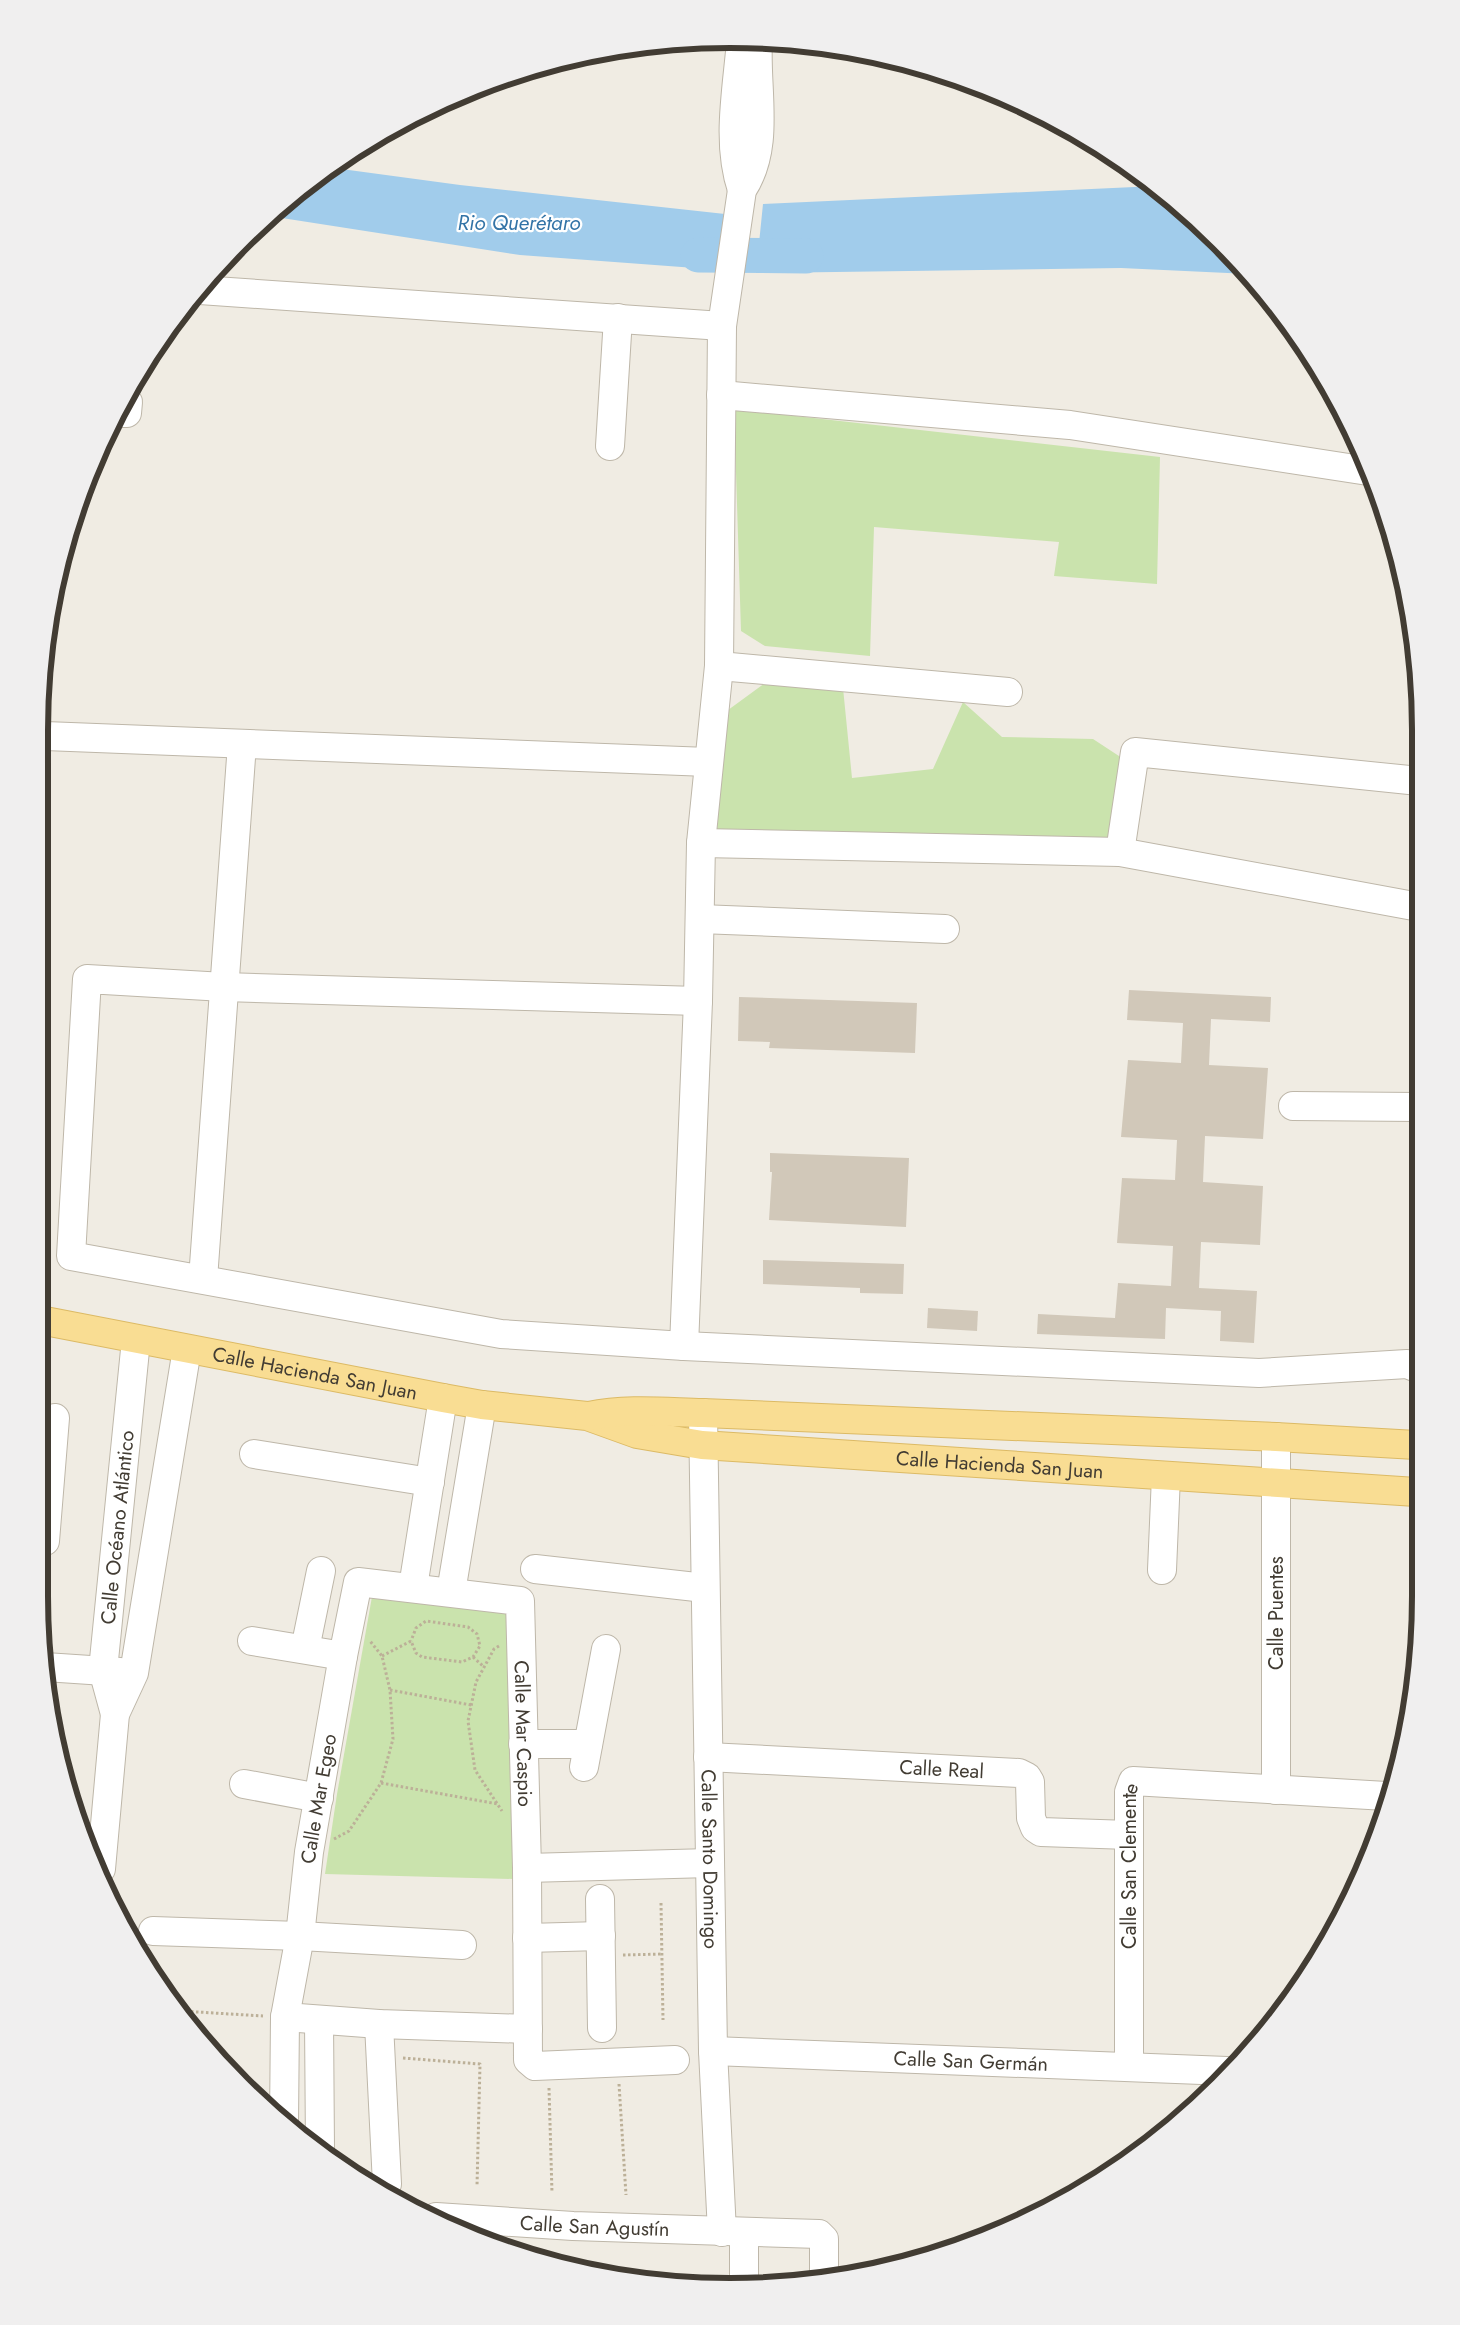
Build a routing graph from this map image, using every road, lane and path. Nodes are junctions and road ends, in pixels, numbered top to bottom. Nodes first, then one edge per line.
1 (740, 48) edge
2 (758, 49) edge
3 (744, 176) junction
4 (209, 291) edge
5 (618, 318) junction
6 (722, 326) junction
7 (722, 395) junction
8 (610, 446) dead end
9 (1361, 470) edge
10 (719, 666) junction
11 (1008, 692) dead end
12 (48, 736) edge
13 (242, 744) junction
14 (708, 762) junction
15 (1412, 780) edge
16 (701, 843) junction
17 (1120, 852) junction
18 (1412, 907) edge
19 (700, 919) junction
20 (945, 929) dead end
21 (224, 987) junction
22 (698, 1001) junction
23 (1293, 1106) dead end
24 (1412, 1107) edge
25 (203, 1279) junction
26 (48, 1322) edge
27 (136, 1340) junction
28 (684, 1346) junction
29 (186, 1349) junction
30 (1412, 1366) edge
31 (443, 1398) junction
32 (482, 1405) junction
33 (702, 1413) junction
34 (587, 1416) junction
35 (56, 1418) dead end
36 (1276, 1437) junction
37 (1412, 1445) edge
38 (702, 1446) junction
39 (254, 1454) dead end
40 (1166, 1476) junction
41 (430, 1482) junction
42 (1276, 1483) junction
43 (1412, 1492) edge
44 (48, 1494) edge
45 (535, 1569) dead end
46 (1162, 1570) dead end
47 (321, 1571) dead end
48 (358, 1582) joint
49 (412, 1587) junction
50 (705, 1588) junction
51 (451, 1592) junction
52 (351, 1614) junction
53 (522, 1635) junction
54 (252, 1641) dead end
55 (411, 1642) junction
56 (606, 1649) dead end
57 (305, 1650) junction
58 (343, 1656) junction
59 (382, 1656) junction
60 (473, 1657) junction
61 (51, 1667) edge
62 (484, 1667) junction
63 (103, 1670) junction
64 (134, 1673) junction
65 (390, 1690) junction
66 (472, 1705) junction
67 (115, 1714) junction
68 (523, 1744) junction
69 (708, 1757) junction
70 (381, 1783) junction
71 (244, 1784) dead end
72 (1276, 1790) junction
73 (1382, 1796) edge
74 (319, 1798) junction
75 (498, 1804) junction
76 (525, 1833) junction
77 (1129, 1835) junction
78 (309, 1852) junction
79 (102, 1862) edge
80 (710, 1863) junction
81 (527, 1868) junction
82 (600, 1899) dead end
83 (662, 1903) dead end
84 (153, 1931) dead end
85 (300, 1936) junction
86 (527, 1938) junction
87 (462, 1945) dead end
88 (601, 1946) junction
89 (663, 1954) junction
90 (190, 2012) edge
91 (285, 2017) junction
92 (319, 2020) junction
93 (663, 2020) dead end
94 (379, 2024) junction
95 (602, 2028) dead end
96 (528, 2029) junction
97 (713, 2051) junction
98 (381, 2057) junction
99 (675, 2060) dead end
100 (618, 2063) junction
101 (548, 2065) junction
102 (1129, 2066) junction
103 (1220, 2071) edge
104 (284, 2111) edge
105 (320, 2140) edge
106 (387, 2184) dead end
107 (477, 2186) dead end
108 (552, 2193) dead end
109 (626, 2195) dead end
110 (452, 2218) edge
111 (734, 2232) junction
112 (824, 2271) edge
113 (743, 2277) edge

1 - 3 street
2 - 3 street
3 - 6 street
4 - 5 street
5 - 6 street
5 - 8 street
6 - 7 street
7 - 9 street
7 - 10 street
10 - 11 street
10 - 14 street
12 - 13 street
13 - 14 street
13 - 21 street
14 - 16 street
15 - 17 street
16 - 17 street
16 - 19 street
17 - 18 street
19 - 20 street
19 - 22 street
21 - 22 street
21 - 25 street
21 - 25 street
22 - 28 street
23 - 24 street
25 - 28 street
26 - 27 main road, Calle Hacienda San Juan
27 - 29 main road, Calle Hacienda San Juan
27 - 63 street, Calle Océano Atlántico
28 - 30 street
29 - 31 main road, Calle Hacienda San Juan
29 - 64 street, Calle Océano Atlántico
31 - 32 main road, Calle Hacienda San Juan
31 - 41 street
32 - 34 main road, Calle Hacienda San Juan
32 - 51 street
33 - 34 main road, Calle Hacienda San Juan
33 - 36 main road, Calle Hacienda San Juan
33 - 38 street, Calle Santo Domingo
34 - 38 main road, Calle Hacienda San Juan
35 - 44 street
36 - 37 main road, Calle Hacienda San Juan
36 - 42 street, Calle Puentes
38 - 40 main road, Calle Hacienda San Juan
38 - 50 street, Calle Santo Domingo
39 - 41 street
40 - 42 main road, Calle Hacienda San Juan
40 - 46 street
41 - 49 street
42 - 43 main road, Calle Hacienda San Juan
42 - 72 street, Calle Puentes
45 - 50 street
47 - 57 street
48 - 49 street, Calle Mar Caspio
48 - 52 street, Calle Mar Egeo
49 - 51 street, Calle Mar Caspio
50 - 69 street, Calle Santo Domingo
51 - 53 street, Calle Mar Caspio
52 - 58 street, Calle Mar Egeo
52 - 59 path
53 - 62 path
53 - 68 street, Calle Mar Caspio
54 - 57 street
55 - 59 path
55 - 60 path
55 - 60 path
56 - 68 street
57 - 58 street
58 - 74 street, Calle Mar Egeo
59 - 65 path
60 - 62 path
61 - 63 street
62 - 66 path
63 - 64 street
63 - 67 street, Calle Océano Atlántico
64 - 67 street, Calle Océano Atlántico
65 - 66 path
65 - 70 path
66 - 75 path
67 - 79 street, Calle Océano Atlántico
68 - 76 street, Calle Mar Caspio
69 - 77 street, Calle Real
69 - 80 street, Calle Santo Domingo
70 - 75 path
70 - 78 path
71 - 74 street
72 - 73 street
72 - 77 street, Calle San Clemente
74 - 78 street, Calle Mar Egeo
75 - 76 path
76 - 81 street, Calle Mar Caspio
77 - 102 street, Calle San Clemente
78 - 85 street, Calle Mar Egeo
80 - 81 street
80 - 97 street, Calle Santo Domingo
81 - 86 street, Calle Mar Caspio
82 - 88 street
83 - 89 path
84 - 85 street
85 - 87 street
85 - 91 street, Calle Mar Egeo
86 - 88 street
86 - 96 street, Calle Mar Caspio
88 - 89 path
88 - 95 street
89 - 93 path
90 - 91 path
91 - 92 street
91 - 104 street, Calle Mar Egeo
92 - 94 street
92 - 105 street
94 - 96 street
94 - 98 street
96 - 101 street, Calle Mar Caspio
97 - 102 street, Calle San Germán
97 - 111 street, Calle Santo Domingo
98 - 106 street
98 - 107 path
99 - 100 street
100 - 101 street
100 - 109 path
101 - 108 path
102 - 103 street, Calle San Germán
110 - 111 street, Calle San Agustín
111 - 112 street, Calle San Agustín
111 - 113 street, Calle Santo Domingo

